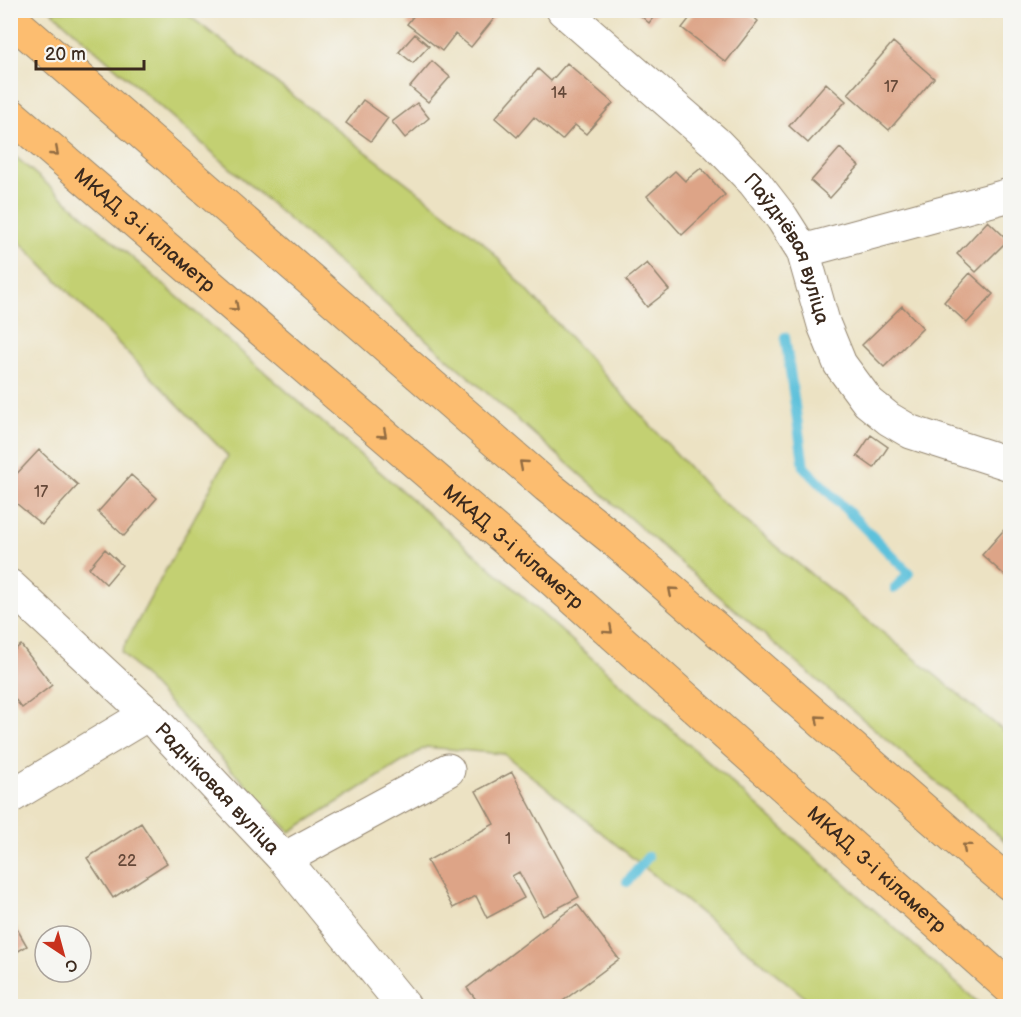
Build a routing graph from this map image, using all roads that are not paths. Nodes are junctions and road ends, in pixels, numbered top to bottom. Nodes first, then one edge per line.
1 (563, 10) edge
2 (10, 18) edge
3 (10, 114) edge
4 (1011, 195) edge
5 (803, 251) junction
6 (1011, 464) edge
7 (10, 586) edge
8 (148, 714) junction
9 (448, 770) dead end
10 (10, 797) edge
11 (284, 859) junction
12 (1011, 884) edge
13 (1011, 988) edge
14 (404, 1006) edge

1 - 5 street, Паўднёвая вуліца
12 -> 2 highway
3 -> 13 highway, МКАД, 3-і кіламетр
4 - 5 street
5 - 6 street, Паўднёвая вуліца
7 - 8 street, Радніковая вуліца
8 - 10 street
8 - 11 street, Радніковая вуліца
9 - 11 street
11 - 14 street, Радніковая вуліца

